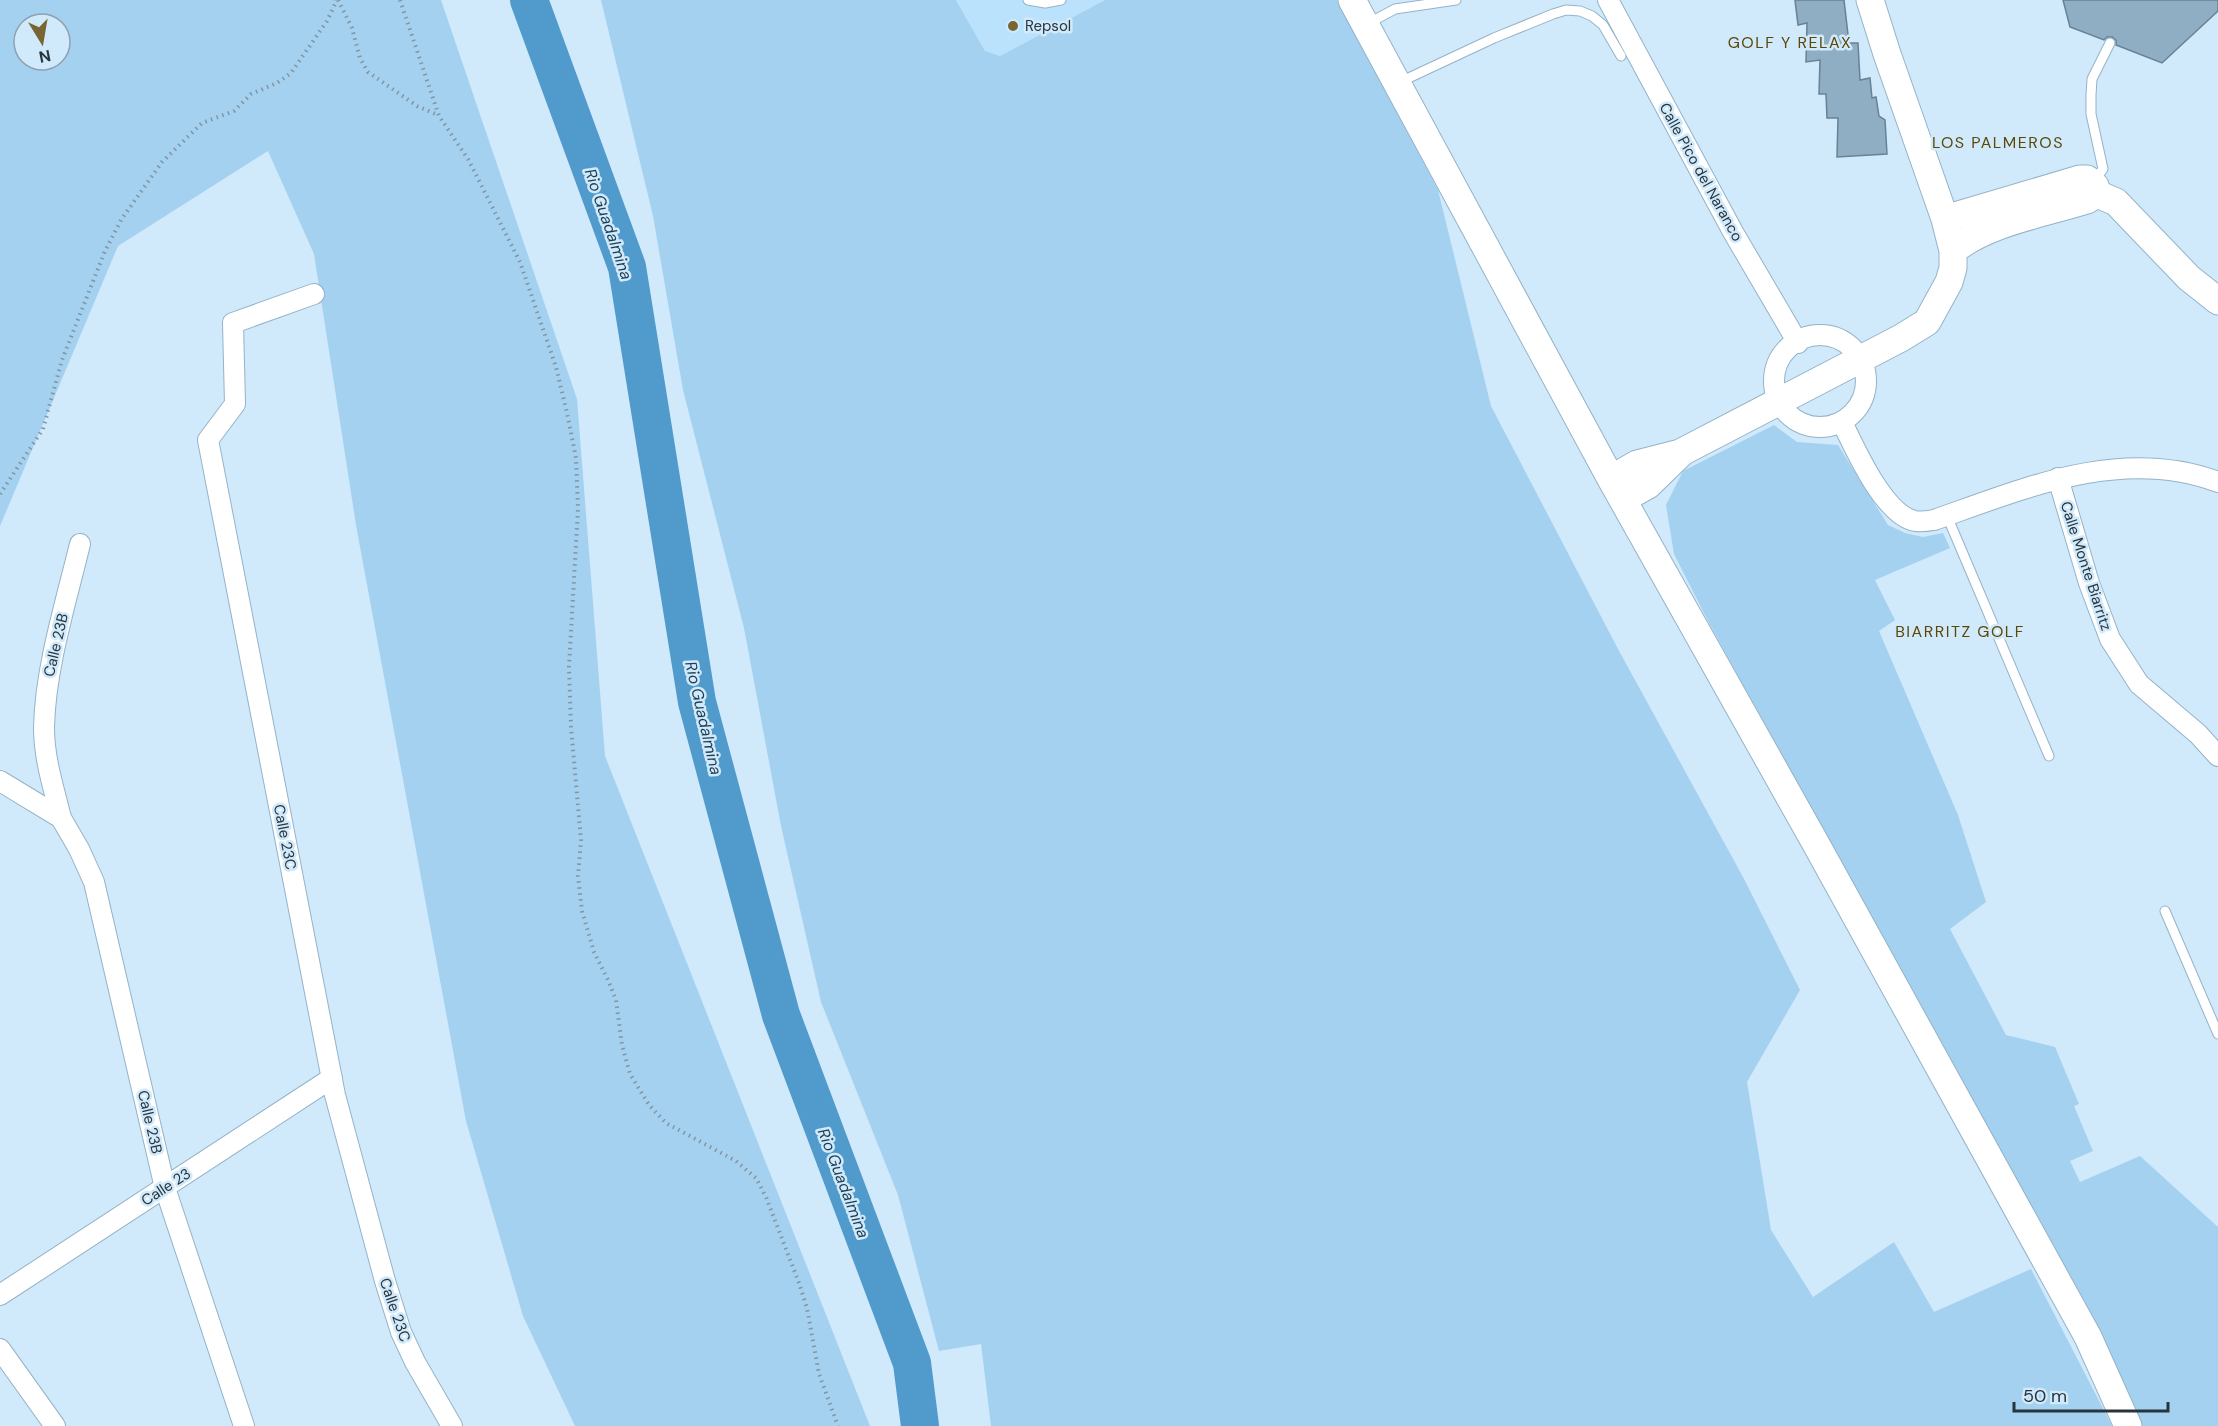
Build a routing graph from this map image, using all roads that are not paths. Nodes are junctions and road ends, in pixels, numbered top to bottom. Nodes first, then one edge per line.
1 (1028, 0) edge
2 (1061, 0) edge
3 (1352, 0) edge
4 (1456, 0) edge
5 (1608, 0) edge
6 (1870, 0) edge
7 (1366, 25) junction
8 (2110, 43) dead end
9 (1621, 56) dead end
10 (1397, 84) junction
11 (2094, 188) junction
12 (1945, 219) junction
13 (1953, 251) junction
14 (314, 294) dead end
15 (2218, 300) edge
16 (1798, 343) junction
17 (1862, 360) junction
18 (1779, 404) junction
19 (1842, 422) junction
20 (2058, 478) junction
21 (2218, 482) edge
22 (1617, 489) junction
23 (1947, 516) junction
24 (80, 544) dead end
25 (2049, 756) dead end
26 (2218, 756) edge
27 (0, 781) edge
28 (61, 818) junction
29 (2165, 911) dead end
30 (2218, 1034) edge
31 (332, 1078) junction
32 (165, 1188) junction
33 (0, 1295) edge
34 (0, 1349) edge
35 (55, 1426) edge
36 (244, 1426) edge
37 (452, 1426) edge
38 (2128, 1426) edge

1 - 2 lane
3 - 7 main road
4 - 7 lane
5 - 16 street, Calle Pico del Naranco
6 - 12 main road
7 - 10 main road
8 - 11 lane
9 - 10 lane
10 - 22 main road
11 - 12 main road
11 - 13 main road
11 - 15 main road
12 - 13 main road
13 - 17 main road
14 - 31 street, Calle 23C
16 - 17 street
16 - 18 street
17 - 18 main road
17 - 19 street
18 - 19 street
18 - 22 main road
19 - 23 street
20 - 21 street
20 - 23 street
20 - 26 street, Calle Monte Biarritz
22 - 38 main road
23 - 25 lane
24 - 28 street, Calle 23B
27 - 28 street, Calle 23B
28 - 32 street, Calle 23B
29 - 30 lane
31 - 32 street, Calle 23
31 - 37 street, Calle 23C
32 - 33 street, Calle 23
32 - 36 street, Calle 23B
34 - 35 street

